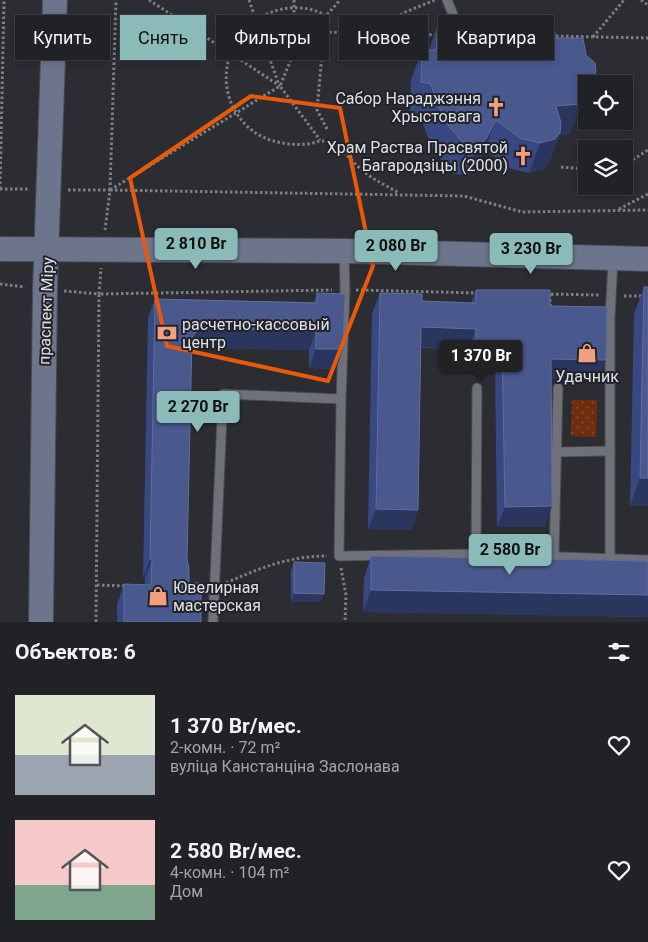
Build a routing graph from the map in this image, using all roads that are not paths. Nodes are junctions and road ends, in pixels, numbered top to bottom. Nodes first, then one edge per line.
1 (55, 0) edge
2 (447, 0) edge
3 (453, 15) edge
4 (0, 249) edge
5 (48, 250) junction
6 (344, 251) junction
7 (613, 258) junction
8 (648, 258) edge
9 (477, 388) dead end
10 (558, 388) dead end
11 (341, 399) junction
12 (610, 451) junction
13 (557, 452) junction
14 (476, 554) junction
15 (554, 557) junction
16 (610, 558) junction
17 (648, 560) edge
18 (41, 622) edge
19 (213, 622) edge

1 - 5 main road, праспект Міру
2 - 3 lane
4 - 5 main road
5 - 6 main road
5 - 18 main road, праспект Міру
6 - 7 main road
6 - 11 lane
7 - 8 main road
7 - 12 lane
9 - 14 lane
10 - 13 lane
11 - 14 lane
11 - 19 lane
12 - 13 lane
12 - 16 lane
13 - 15 lane
14 - 15 lane
15 - 16 lane
16 - 17 lane

